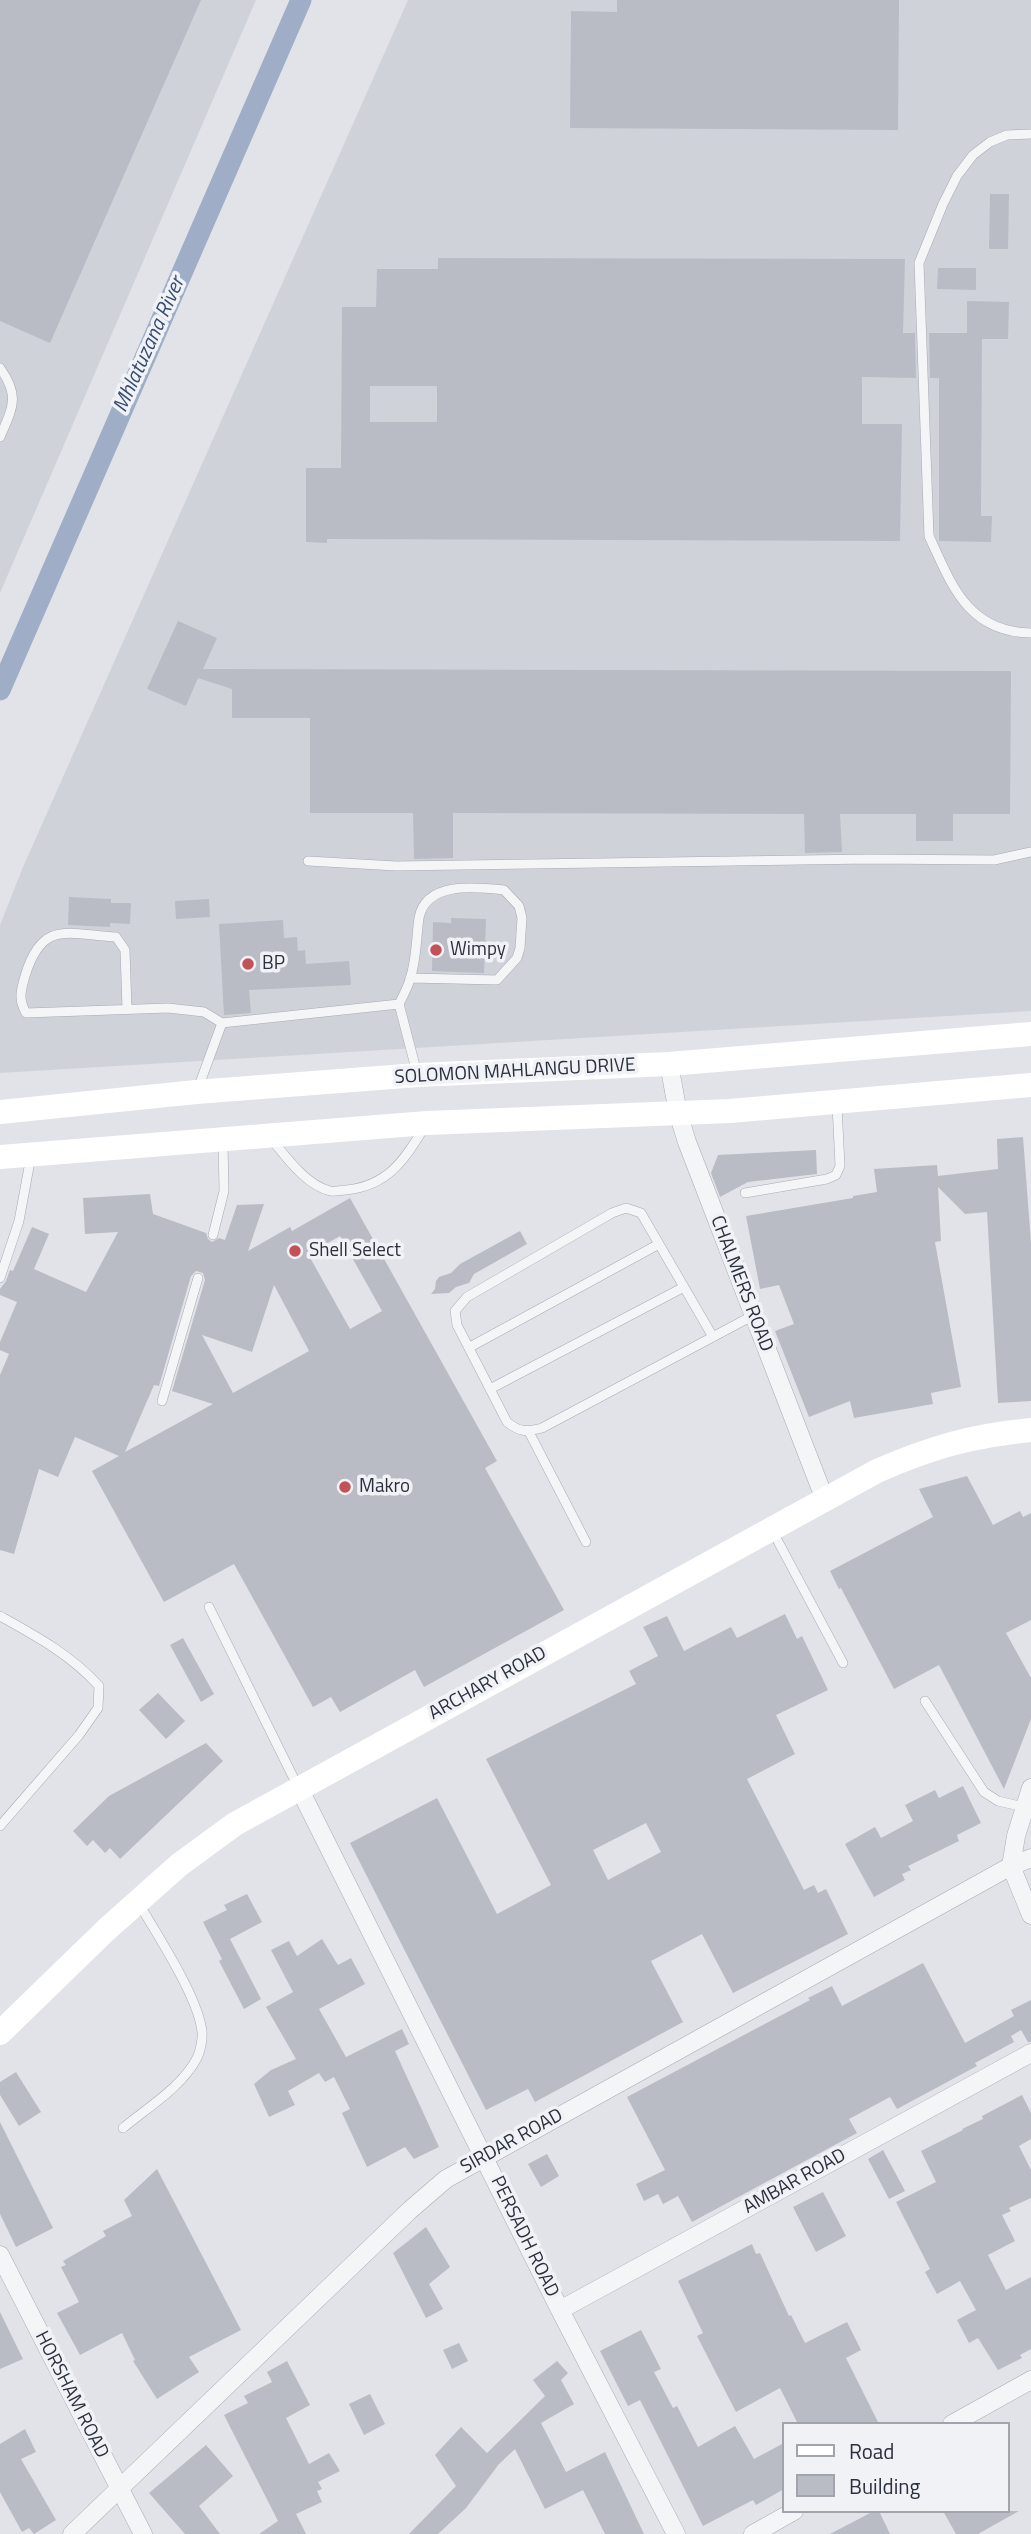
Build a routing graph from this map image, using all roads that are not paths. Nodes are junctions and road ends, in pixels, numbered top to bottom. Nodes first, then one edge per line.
1 (1031, 134) edge
2 (0, 368) edge
3 (0, 437) edge
4 (1031, 633) edge
5 (1031, 852) edge
6 (308, 860) dead end
7 (410, 978) junction
8 (399, 1004) junction
9 (127, 1009) junction
10 (222, 1023) junction
11 (1031, 1034) edge
12 (669, 1064) junction
13 (418, 1076) junction
14 (1031, 1085) edge
15 (196, 1092) junction
16 (836, 1104) junction
17 (0, 1112) edge
18 (678, 1113) junction
19 (427, 1123) junction
20 (268, 1136) junction
21 (223, 1140) junction
22 (32, 1155) junction
23 (0, 1157) edge
24 (745, 1193) dead end
25 (213, 1235) dead end
26 (659, 1244) junction
27 (0, 1278) edge
28 (198, 1278) dead end
29 (684, 1287) junction
30 (754, 1315) junction
31 (713, 1337) junction
32 (470, 1348) junction
33 (490, 1390) junction
34 (162, 1401) dead end
35 (1031, 1430) edge
36 (529, 1432) junction
37 (825, 1500) junction
38 (772, 1529) junction
39 (586, 1542) dead end
40 (209, 1607) dead end
41 (0, 1616) edge
42 (843, 1663) dead end
43 (925, 1701) dead end
44 (299, 1788) junction
45 (1031, 1788) edge
46 (1024, 1807) junction
47 (0, 1826) edge
48 (1031, 1858) edge
49 (1011, 1866) junction
50 (138, 1902) junction
51 (1031, 1914) edge
52 (0, 2033) edge
53 (1031, 2053) edge
54 (123, 2128) dead end
55 (484, 2157) junction
56 (0, 2255) edge
57 (560, 2310) junction
58 (1031, 2380) edge
59 (956, 2422) edge
60 (119, 2490) junction
61 (790, 2513) edge
62 (138, 2532) edge
63 (72, 2534) edge
64 (677, 2534) edge
65 (753, 2534) edge

1 - 4 lane
2 - 3 lane
5 - 6 lane
7 - 7 lane
7 - 8 lane
8 - 10 lane
8 - 13 lane
9 - 9 lane
9 - 10 lane
10 - 15 lane
11 - 12 main road, SOLOMON MAHLANGU DRIVE
12 - 13 main road, SOLOMON MAHLANGU DRIVE
12 - 18 street, CHALMERS ROAD
13 - 15 main road, SOLOMON MAHLANGU DRIVE
14 - 16 main road
15 - 17 main road, SOLOMON MAHLANGU DRIVE
16 - 18 main road
16 - 24 lane
18 - 19 main road
18 - 30 street, CHALMERS ROAD
19 - 20 main road
19 - 20 lane
20 - 21 main road
21 - 22 main road
21 - 25 lane
22 - 23 main road
22 - 27 lane
26 - 29 lane
26 - 32 lane
26 - 32 lane
28 - 34 lane
29 - 31 lane
29 - 33 lane
30 - 31 lane
30 - 37 street, CHALMERS ROAD
31 - 36 lane
32 - 33 lane
33 - 36 lane
35 - 37 main road, ARCHARY ROAD
36 - 39 lane
37 - 38 main road, ARCHARY ROAD
38 - 42 lane
38 - 44 main road, ARCHARY ROAD
40 - 44 lane
41 - 47 lane
43 - 46 lane
44 - 50 main road, ARCHARY ROAD
44 - 55 street, PERSADH ROAD
45 - 46 street
46 - 49 street
48 - 49 street, SIRDAR ROAD
49 - 51 street
49 - 55 street, SIRDAR ROAD
50 - 52 main road, ARCHARY ROAD
50 - 54 lane
53 - 57 street, AMBAR ROAD
55 - 57 street, PERSADH ROAD
55 - 60 street, SIRDAR ROAD
56 - 60 street, HORSHAM ROAD
57 - 64 street, PERSADH ROAD
58 - 59 street
60 - 62 street, HORSHAM ROAD
60 - 63 street, SIRDAR ROAD
61 - 65 street

